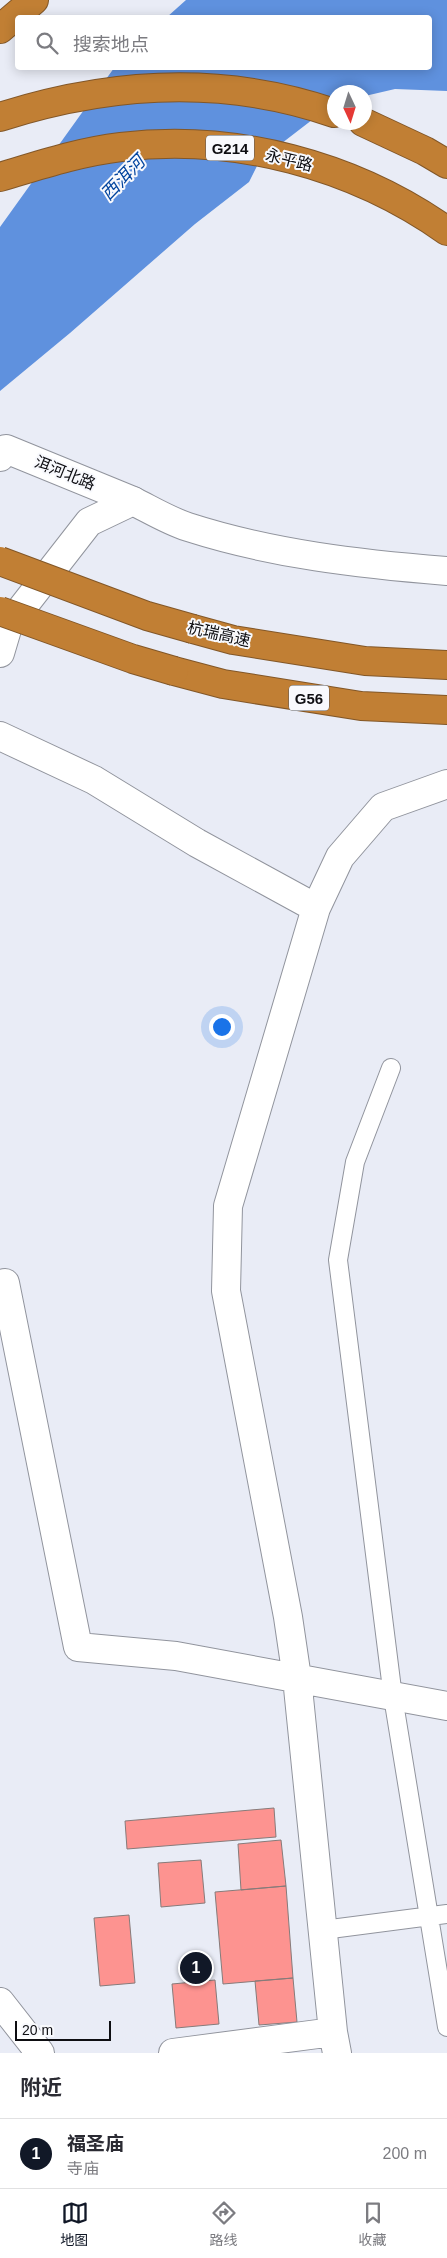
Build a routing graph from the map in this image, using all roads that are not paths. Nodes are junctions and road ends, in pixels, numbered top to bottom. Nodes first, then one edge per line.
1 (34, 0) edge
2 (16, 15) edge
3 (15, 16) edge
4 (0, 29) edge
5 (327, 111) edge
6 (0, 117) edge
7 (372, 126) edge
8 (447, 164) edge
9 (0, 178) edge
10 (447, 231) edge
11 (0, 457) edge
12 (133, 502) junction
13 (0, 561) edge
14 (447, 571) edge
15 (0, 611) edge
16 (0, 652) edge
17 (447, 665) edge
18 (447, 710) edge
19 (0, 736) edge
20 (447, 784) edge
21 (316, 908) junction
22 (391, 1068) dead end
23 (0, 1284) edge
24 (298, 1678) junction
25 (393, 1697) junction
26 (447, 1706) edge
27 (438, 1915) edge
28 (323, 1930) junction
29 (0, 2002) edge
30 (447, 2028) edge
31 (335, 2043) edge
32 (40, 2053) edge
33 (173, 2053) edge

1 - 2 highway
3 - 4 highway
5 - 6 highway
7 - 8 highway
9 - 10 highway, 永平路 / G214
11 - 12 street, 洱河北路
12 - 14 street
12 - 16 street
13 - 17 highway, 杭瑞高速, bridge
15 - 18 highway, G56, bridge
19 - 21 street
20 - 21 street
21 - 24 street
22 - 25 lane
23 - 24 street
24 - 25 street
24 - 28 street
25 - 26 street
25 - 27 lane
27 - 28 lane
27 - 30 lane
28 - 31 street
29 - 32 street
31 - 33 street

